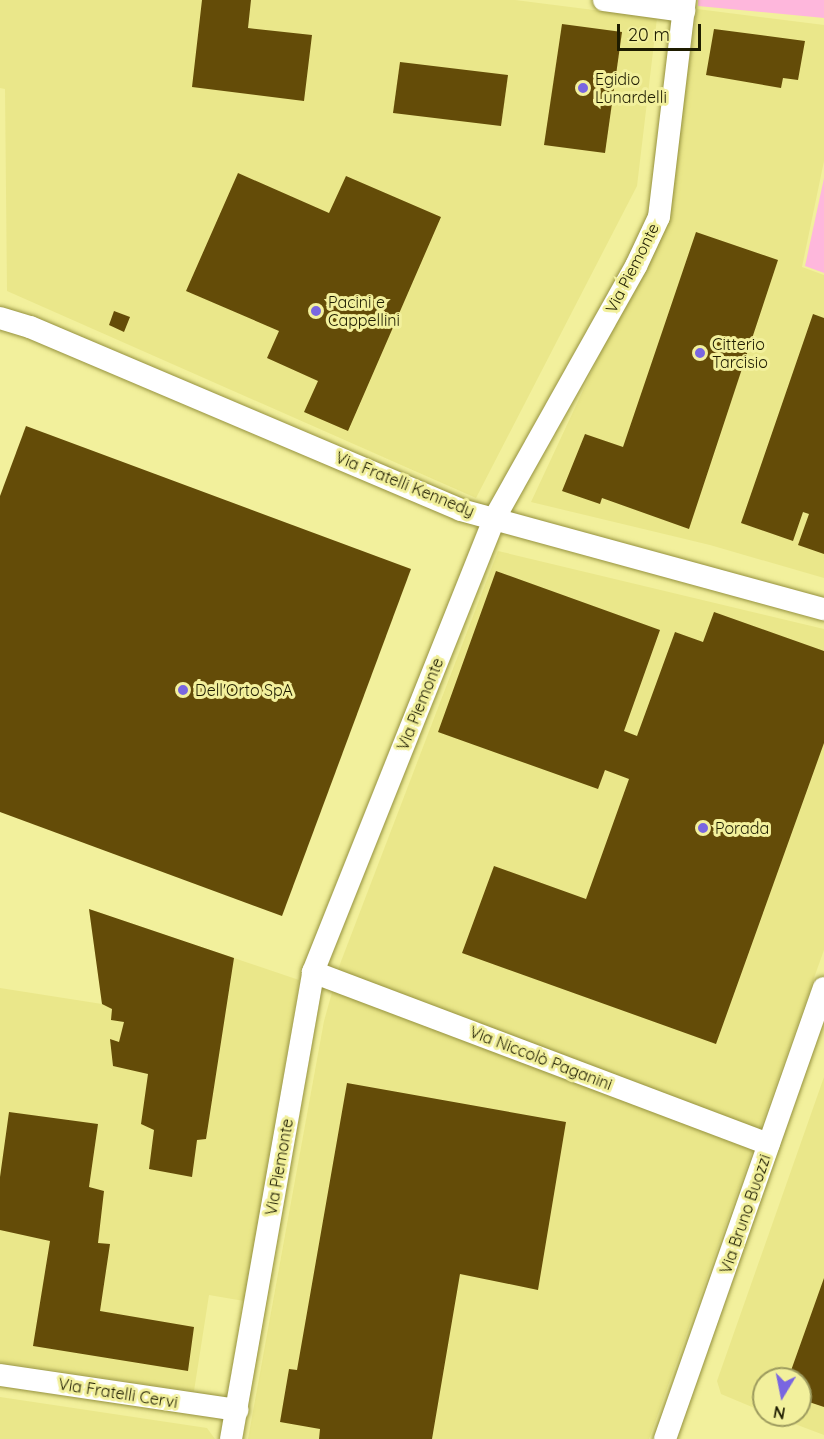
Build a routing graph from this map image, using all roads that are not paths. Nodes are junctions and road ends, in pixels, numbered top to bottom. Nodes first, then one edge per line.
1 (604, 0) edge
2 (684, 5) edge
3 (0, 318) edge
4 (494, 519) junction
5 (824, 609) edge
6 (313, 972) junction
7 (824, 988) edge
8 (769, 1144) junction
9 (0, 1375) edge
10 (237, 1410) junction
11 (231, 1439) edge
12 (665, 1439) edge

1 - 2 street
2 - 4 street, Via Piemonte
3 - 4 street, Via Fratelli Kennedy
4 - 5 street, Via Fratelli Kennedy
4 - 6 street, Via Piemonte
6 - 8 street, Via Niccolò Paganini
6 - 10 street, Via Piemonte
7 - 8 street, Via Bruno Buozzi
8 - 12 street, Via Bruno Buozzi
9 - 10 street, Via Fratelli Cervi
10 - 11 street, Via Piemonte

